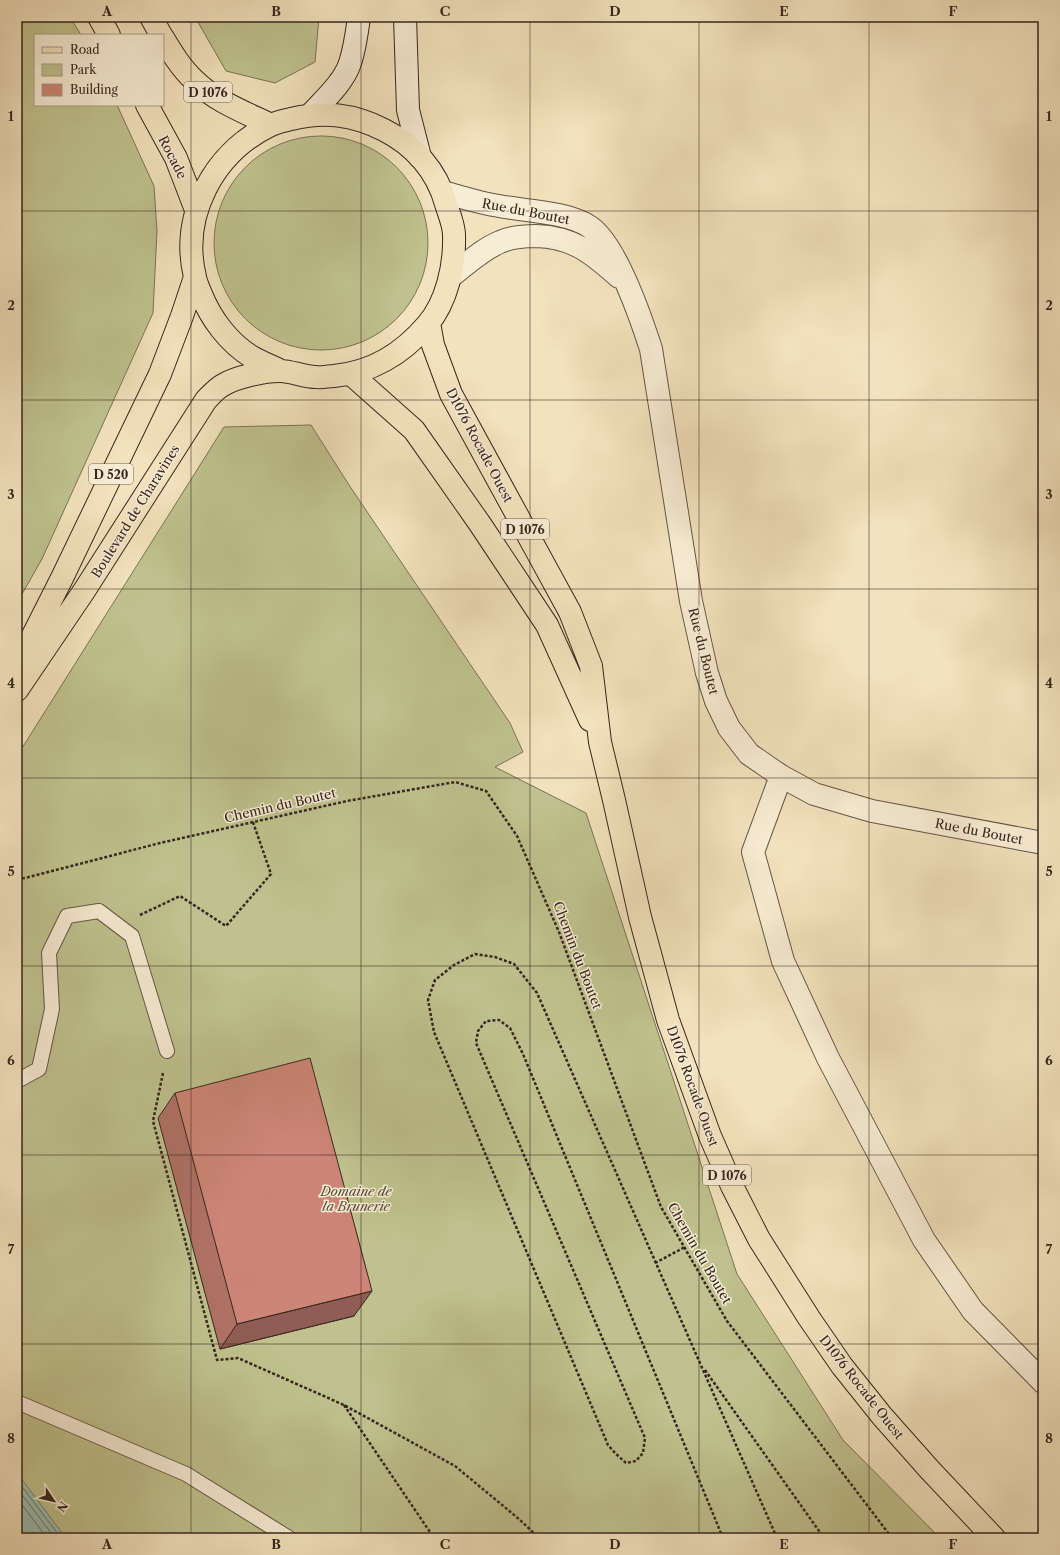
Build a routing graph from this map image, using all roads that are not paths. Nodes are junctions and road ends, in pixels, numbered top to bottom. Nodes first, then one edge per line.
1 (99, 17) edge
2 (151, 17) edge
3 (359, 17) edge
4 (405, 17) edge
5 (108, 34) edge
6 (160, 34) edge
7 (164, 40) edge
8 (147, 106) edge
9 (310, 114) junction
10 (271, 125) junction
11 (420, 157) junction
12 (443, 192) junction
13 (196, 210) junction
14 (195, 277) junction
15 (450, 277) junction
16 (626, 283) junction
17 (429, 323) junction
18 (281, 371) junction
19 (351, 374) junction
20 (17, 667) edge
21 (17, 690) edge
22 (600, 742) junction
23 (781, 776) junction
24 (1043, 843) edge
25 (167, 1051) road end
26 (17, 1081) edge
27 (1043, 1382) edge
28 (17, 1402) edge
29 (289, 1538) edge
30 (994, 1538) edge

1 - 5 main road
2 - 6 main road
3 - 9 street
4 - 11 street, Boulevard de Charavines
7 - 10 main road, D 1076
8 - 13 main road, Rocade
9 - 10 main road, Boulevard de Charavines
9 - 11 main road, Boulevard de Charavines
10 - 13 main road, Boulevard de Charavines
11 - 12 main road, Boulevard de Charavines
12 - 15 main road, Boulevard de Charavines
12 - 16 street, Rue du Boutet
13 - 14 main road, Boulevard de Charavines
14 - 18 main road, Boulevard de Charavines
14 - 20 main road, Boulevard de Charavines / D 520
15 - 16 street, Rue du Boutet
15 - 17 main road, Boulevard de Charavines
16 - 23 street, Rue du Boutet
17 - 19 main road, Boulevard de Charavines
17 - 22 main road, D1076 Rocade Ouest / D 1076
18 - 19 main road, Boulevard de Charavines
18 - 21 main road, Boulevard de Charavines / D 520
19 - 22 main road, D1076 Rocade Ouest / D 1076
22 - 30 main road, D1076 Rocade Ouest / D 1076
23 - 24 street, Rue du Boutet
23 - 27 street
25 - 26 lane
28 - 29 lane

